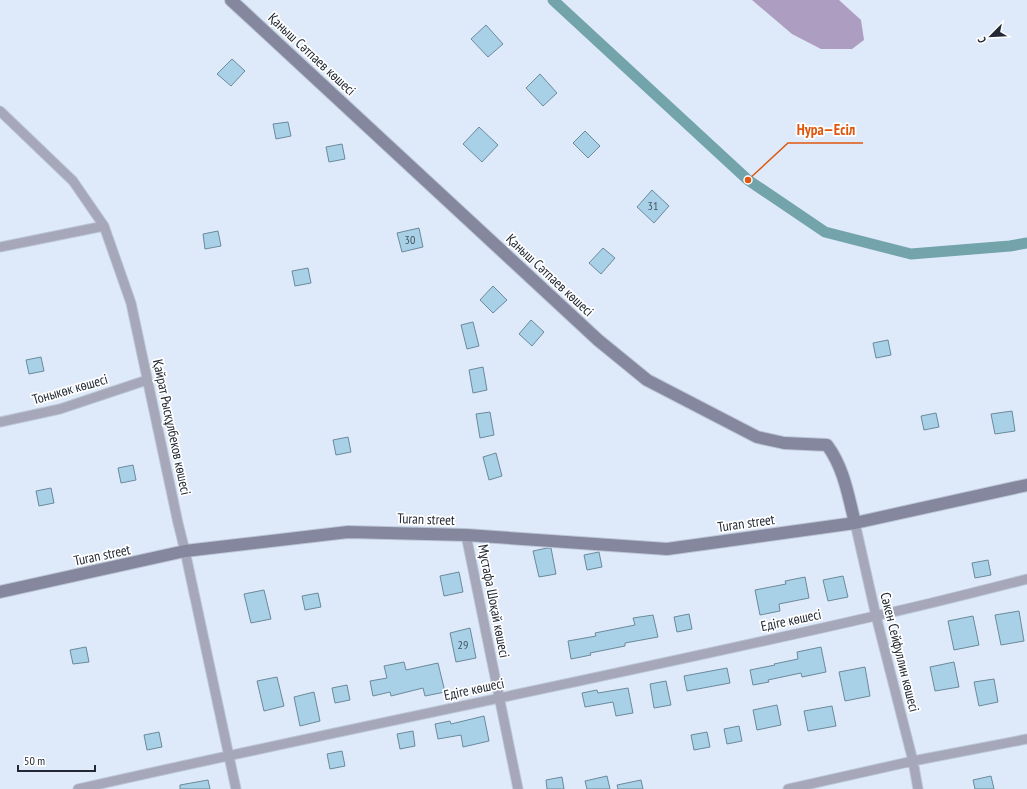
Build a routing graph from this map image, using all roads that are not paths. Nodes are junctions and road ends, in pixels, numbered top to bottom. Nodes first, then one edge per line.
1 (231, 0) edge
2 (0, 111) edge
3 (104, 226) junction
4 (0, 247) edge
5 (147, 380) junction
6 (0, 422) edge
7 (1027, 485) edge
8 (855, 523) junction
9 (466, 535) junction
10 (186, 551) junction
11 (1027, 579) edge
12 (0, 592) edge
13 (876, 616) junction
14 (499, 698) junction
15 (1027, 739) edge
16 (230, 755) junction
17 (913, 761) junction
18 (78, 789) edge
19 (236, 789) edge
20 (518, 789) edge
21 (788, 789) edge
22 (918, 789) edge

1 - 8 street, Қаныш Сәтпаев көшесі
2 - 3 street, Қайрат Рысқұлбеков көшесі
3 - 4 street
3 - 5 street, Қайрат Рысқұлбеков көшесі
5 - 6 street, Тоныкөк көшесі
5 - 10 street, Қайрат Рысқұлбеков көшесі
7 - 8 street, Turan street
8 - 9 street, Turan street
8 - 13 street, Сәкен Сейфуллин көшесі
9 - 10 street, Turan street
9 - 14 street, Мұстафа Шоқай көшесі
10 - 12 street, Turan street
10 - 16 street, Қайрат Рысқұлбеков көшесі
11 - 13 street, Едіге көшесі
13 - 14 street, Едіге көшесі
13 - 17 street, Сәкен Сейфуллин көшесі
14 - 16 street, Едіге көшесі
14 - 20 street, Мұстафа Шоқай көшесі
15 - 17 street
16 - 18 street, Едіге көшесі
16 - 19 street, Қайрат Рысқұлбеков көшесі
17 - 21 street
17 - 22 street, Сәкен Сейфуллин көшесі

